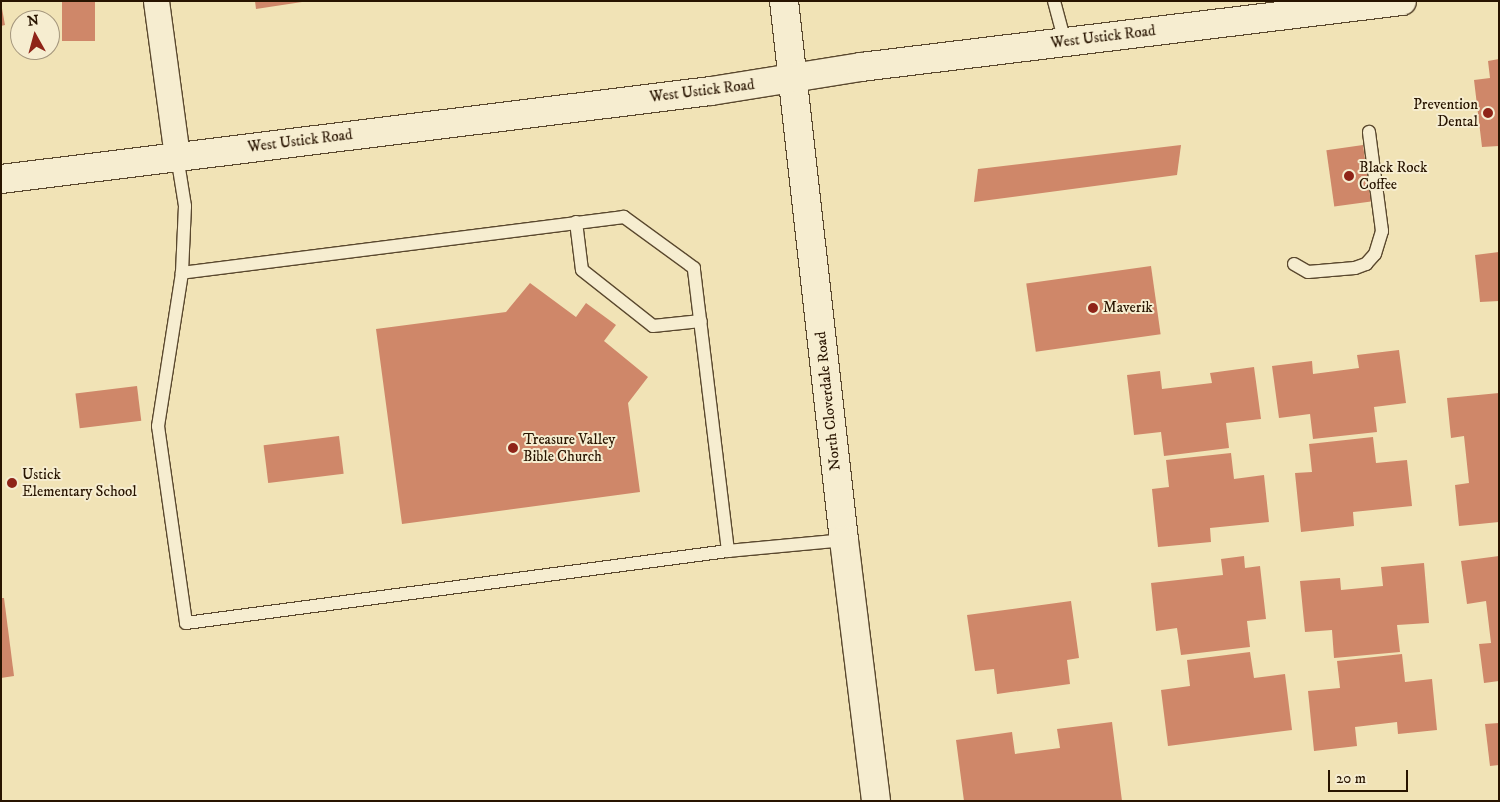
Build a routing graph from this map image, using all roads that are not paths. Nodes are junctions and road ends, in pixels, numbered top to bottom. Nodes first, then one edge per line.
1 (156, 1) edge
2 (784, 1) edge
3 (1054, 1) edge
4 (1402, 1) edge
5 (1065, 42) junction
6 (792, 79) junction
7 (1370, 132) dead end
8 (177, 156) junction
9 (1, 179) edge
10 (576, 222) junction
11 (1294, 264) dead end
12 (182, 273) junction
13 (701, 321) junction
14 (844, 540) junction
15 (728, 552) junction
16 (876, 801) edge

1 - 8 street
2 - 6 main road, North Cloverdale Road
3 - 5 lane
4 - 5 main road, West Ustick Road
5 - 6 main road, West Ustick Road
6 - 8 main road, West Ustick Road
6 - 14 main road, North Cloverdale Road
7 - 11 lane
8 - 9 main road, West Ustick Road
8 - 12 lane
10 - 12 lane
10 - 13 lane
10 - 13 lane
12 - 15 lane
13 - 15 lane
14 - 15 lane
14 - 16 main road, North Cloverdale Road

